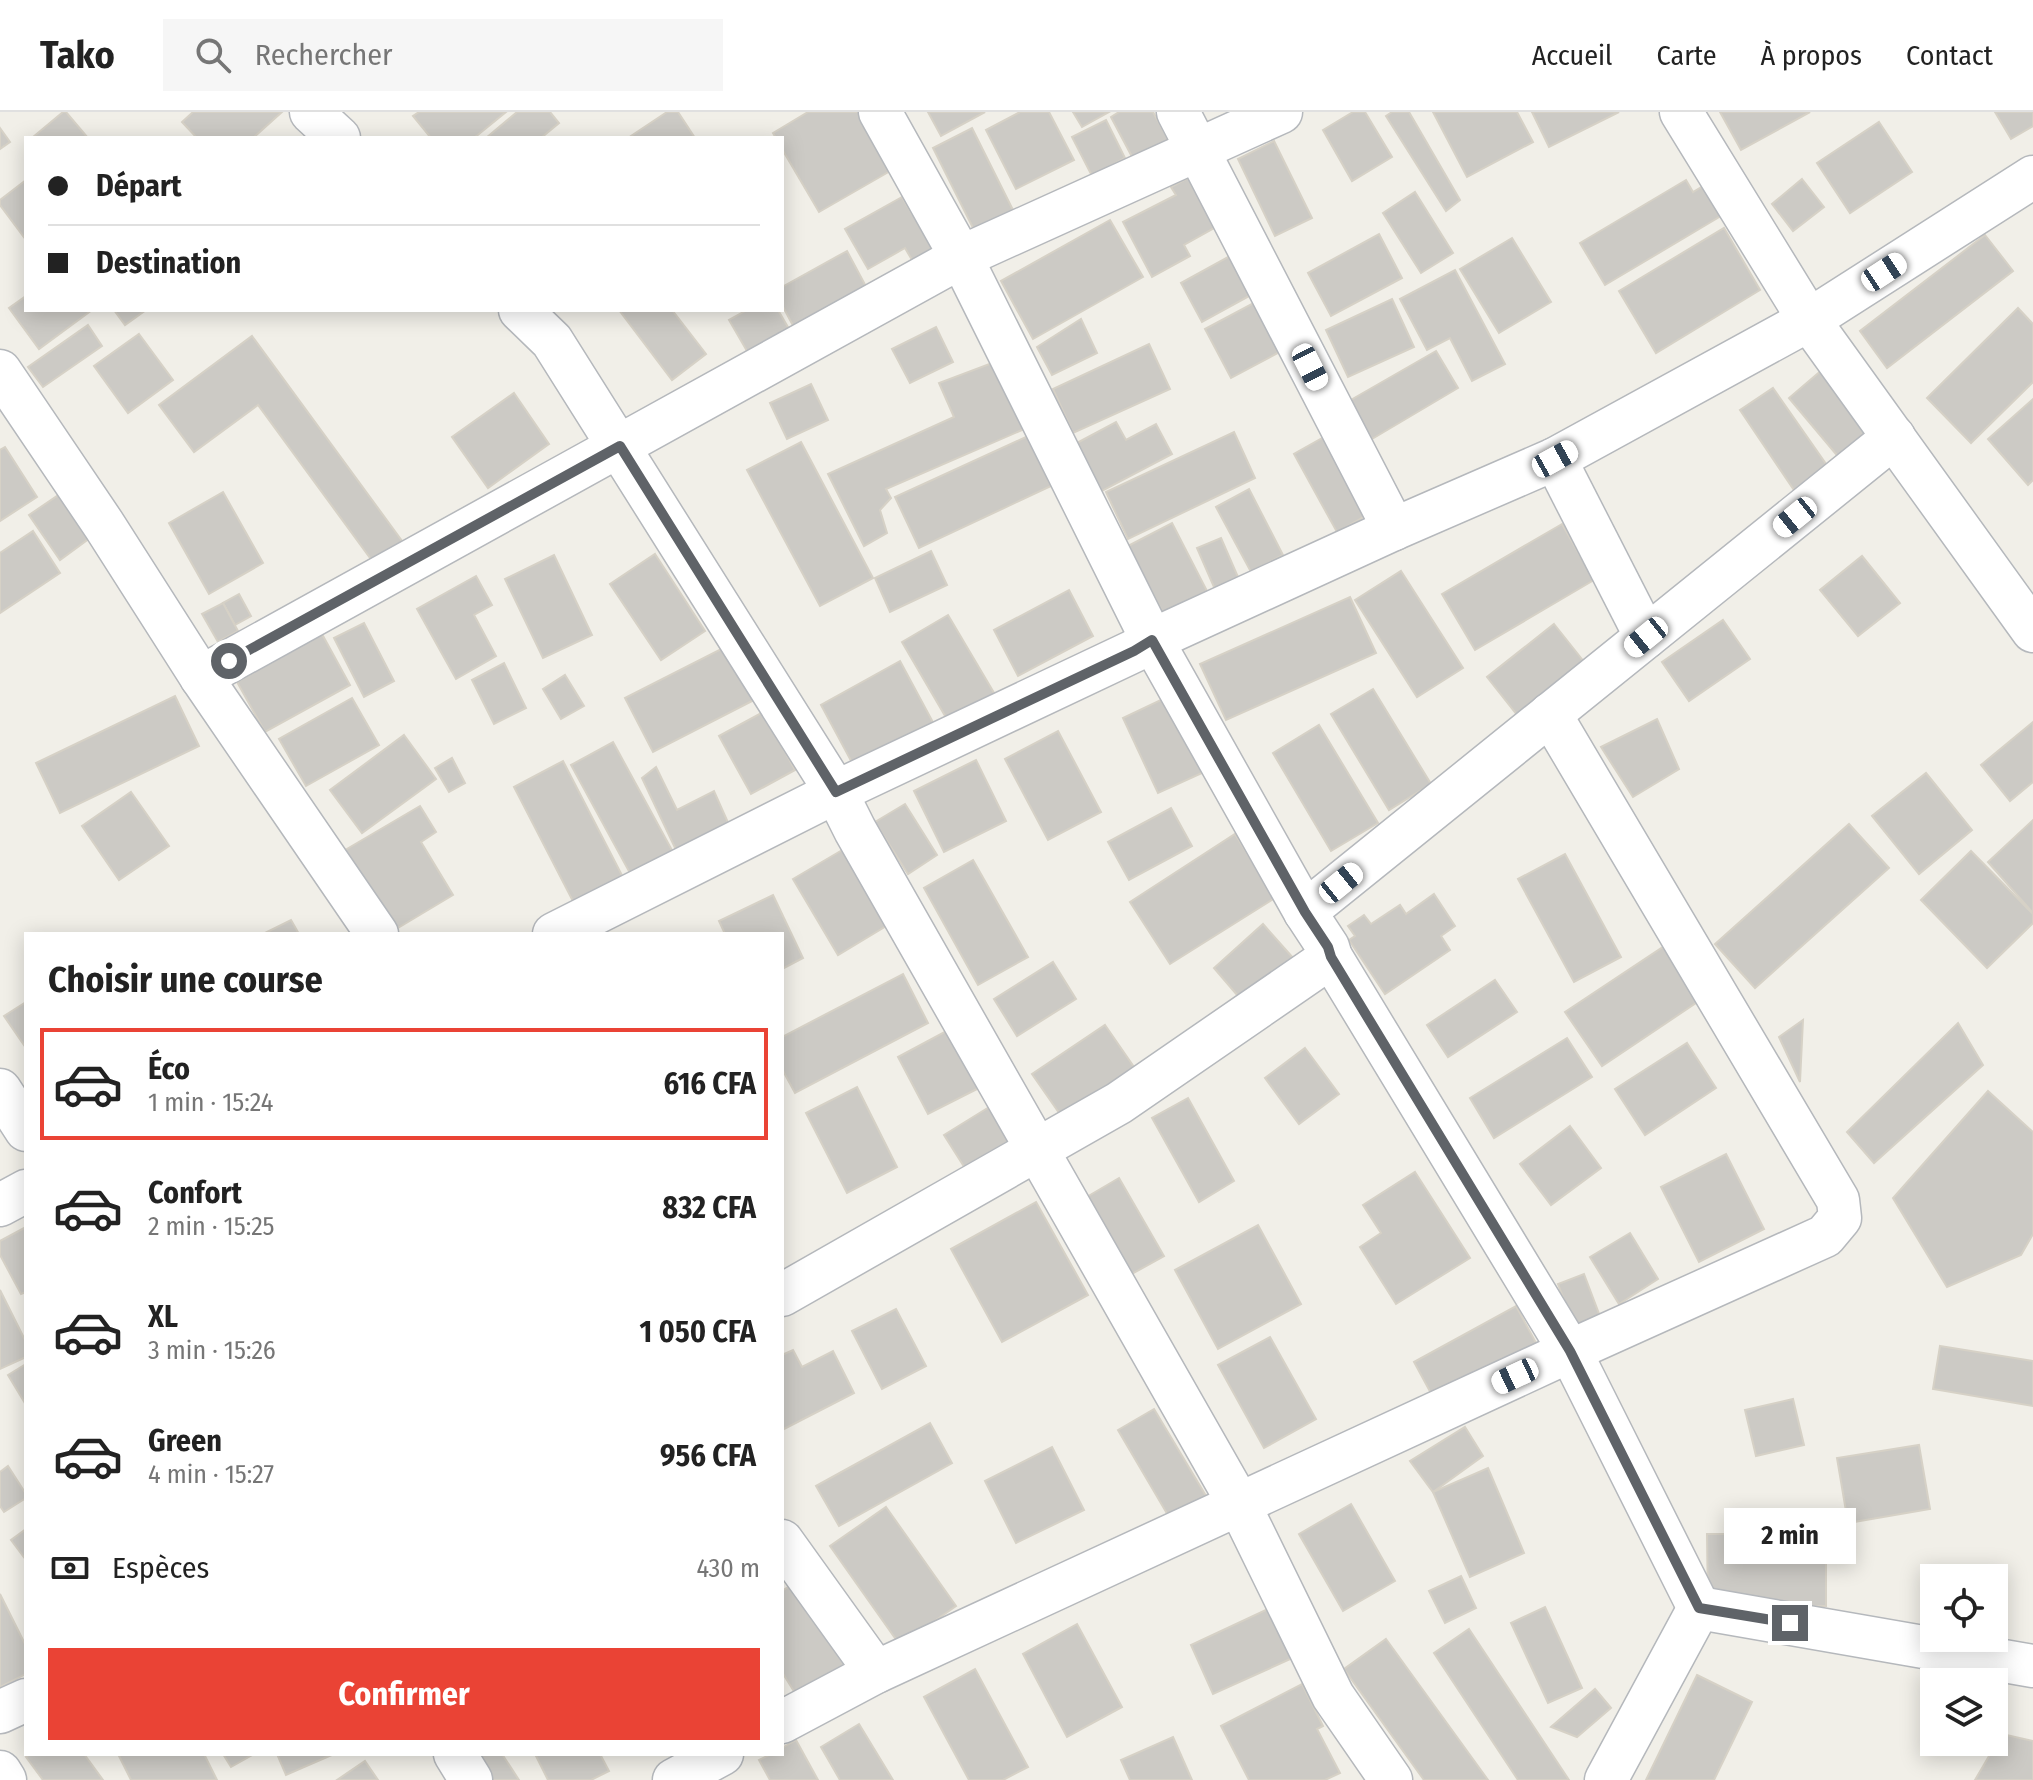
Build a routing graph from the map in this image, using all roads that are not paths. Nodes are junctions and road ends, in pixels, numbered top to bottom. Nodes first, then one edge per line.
1 (311, 112) edge
2 (880, 112) edge
3 (1178, 112) edge
4 (1281, 112) edge
5 (1681, 112) edge
6 (337, 136) edge
7 (1199, 150) junction
8 (2033, 177) edge
9 (961, 257) junction
10 (522, 312) edge
11 (1809, 320) junction
12 (0, 371) edge
13 (1894, 437) junction
14 (620, 446) junction
15 (1555, 459) junction
16 (1394, 529) junction
17 (2033, 631) edge
18 (1646, 637) junction
19 (1152, 640) junction
20 (201, 677) junction
21 (1550, 714) junction
22 (836, 792) junction
23 (1305, 912) junction
24 (376, 932) edge
25 (558, 932) edge
26 (1331, 957) junction
27 (0, 1090) edge
28 (24, 1127) edge
29 (1037, 1150) junction
30 (24, 1192) edge
31 (0, 1205) edge
32 (784, 1294) edge
33 (1570, 1351) junction
34 (1239, 1504) junction
35 (784, 1544) edge
36 (1699, 1608) junction
37 (2033, 1666) edge
38 (876, 1672) junction
39 (24, 1701) edge
40 (0, 1712) edge
41 (784, 1721) edge
42 (456, 1756) edge
43 (718, 1756) edge
44 (0, 1772) edge
45 (5, 1780) edge
46 (471, 1780) edge
47 (674, 1780) edge
48 (1391, 1780) edge
49 (1606, 1780) edge

1 - 6 street
2 - 9 street
3 - 7 street
4 - 7 street
5 - 11 street
7 - 9 street
7 - 16 street
8 - 11 street
9 - 14 street
9 - 19 street
10 - 14 street
11 - 13 street
11 - 15 street
12 - 20 street
13 - 17 street
13 - 18 street
14 - 20 street
14 - 22 street
15 - 16 street
15 - 18 street
16 - 19 street
18 - 21 street
19 - 22 street
19 - 23 street
20 - 24 street
21 - 23 street
21 - 33 street
22 - 25 street
22 - 29 street
23 - 26 street
26 - 29 street
26 - 33 street
27 - 28 street
29 - 32 street
29 - 34 street
30 - 31 street
33 - 34 street
33 - 36 street
34 - 38 street
34 - 48 street
35 - 38 street
36 - 37 street
36 - 49 street
38 - 41 street
39 - 40 street
42 - 46 street
43 - 47 street
44 - 45 street

